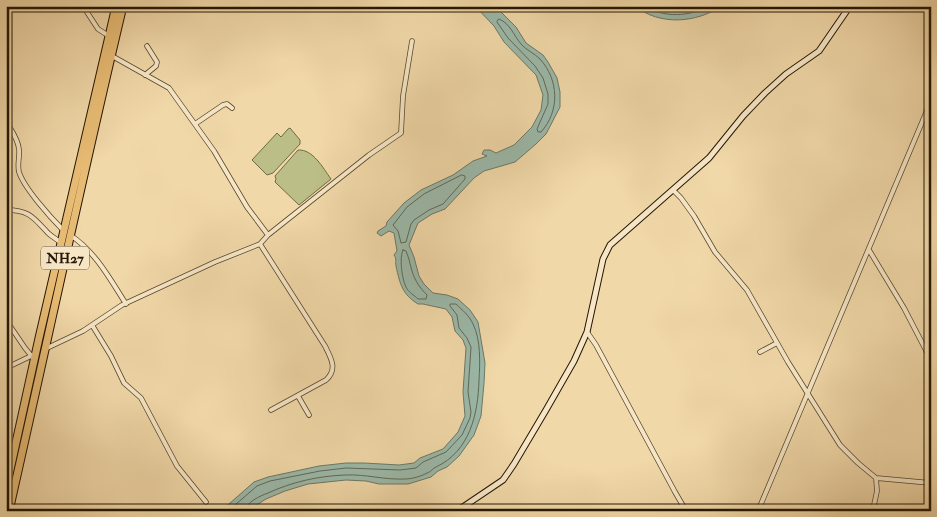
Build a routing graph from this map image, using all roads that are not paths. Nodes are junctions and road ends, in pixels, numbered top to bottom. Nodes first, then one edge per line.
1 (83, 6) edge
2 (116, 6) edge
3 (123, 6) edge
4 (850, 6) edge
5 (109, 36) junction
6 (412, 41) dead end
7 (148, 46) dead end
8 (112, 56) junction
9 (146, 75) junction
10 (931, 100) edge
11 (232, 108) dead end
12 (6, 121) edge
13 (195, 124) junction
14 (673, 190) junction
15 (6, 210) edge
16 (67, 233) junction
17 (268, 235) junction
18 (61, 243) junction
19 (260, 244) junction
20 (869, 250) junction
21 (126, 304) junction
22 (6, 320) edge
23 (92, 325) junction
24 (587, 332) junction
25 (778, 343) junction
26 (44, 350) junction
27 (760, 352) dead end
28 (33, 357) junction
29 (931, 360) edge
30 (6, 368) edge
31 (808, 394) junction
32 (298, 396) junction
33 (271, 410) dead end
34 (310, 415) dead end
35 (876, 478) junction
36 (931, 483) edge
37 (6, 488) edge
38 (206, 502) dead end
39 (9, 511) edge
40 (457, 511) edge
41 (686, 511) edge
42 (758, 511) edge
43 (879, 511) edge

1 - 5 street
2 - 5 highway, NH27
3 - 8 highway, NH27
4 - 14 street
5 - 16 highway, NH27
6 - 17 street
7 - 9 street
8 - 9 street
8 - 16 highway, NH27
9 - 13 street
10 - 20 street
11 - 13 street
12 - 16 street
13 - 17 street
14 - 24 street
14 - 25 street
15 - 18 street
16 - 18 highway, NH27
16 - 21 street
16 - 26 highway, NH27
17 - 19 street
18 - 28 highway, NH27
19 - 21 street
19 - 32 street
20 - 29 street
20 - 31 street
21 - 23 street
22 - 28 street
23 - 26 street
23 - 38 street
24 - 40 street
24 - 41 street
25 - 27 street
25 - 31 street
26 - 39 highway, NH27
28 - 30 street
28 - 37 highway, NH27
31 - 35 street
31 - 42 street
32 - 33 street
32 - 34 street
35 - 36 street
35 - 43 street

